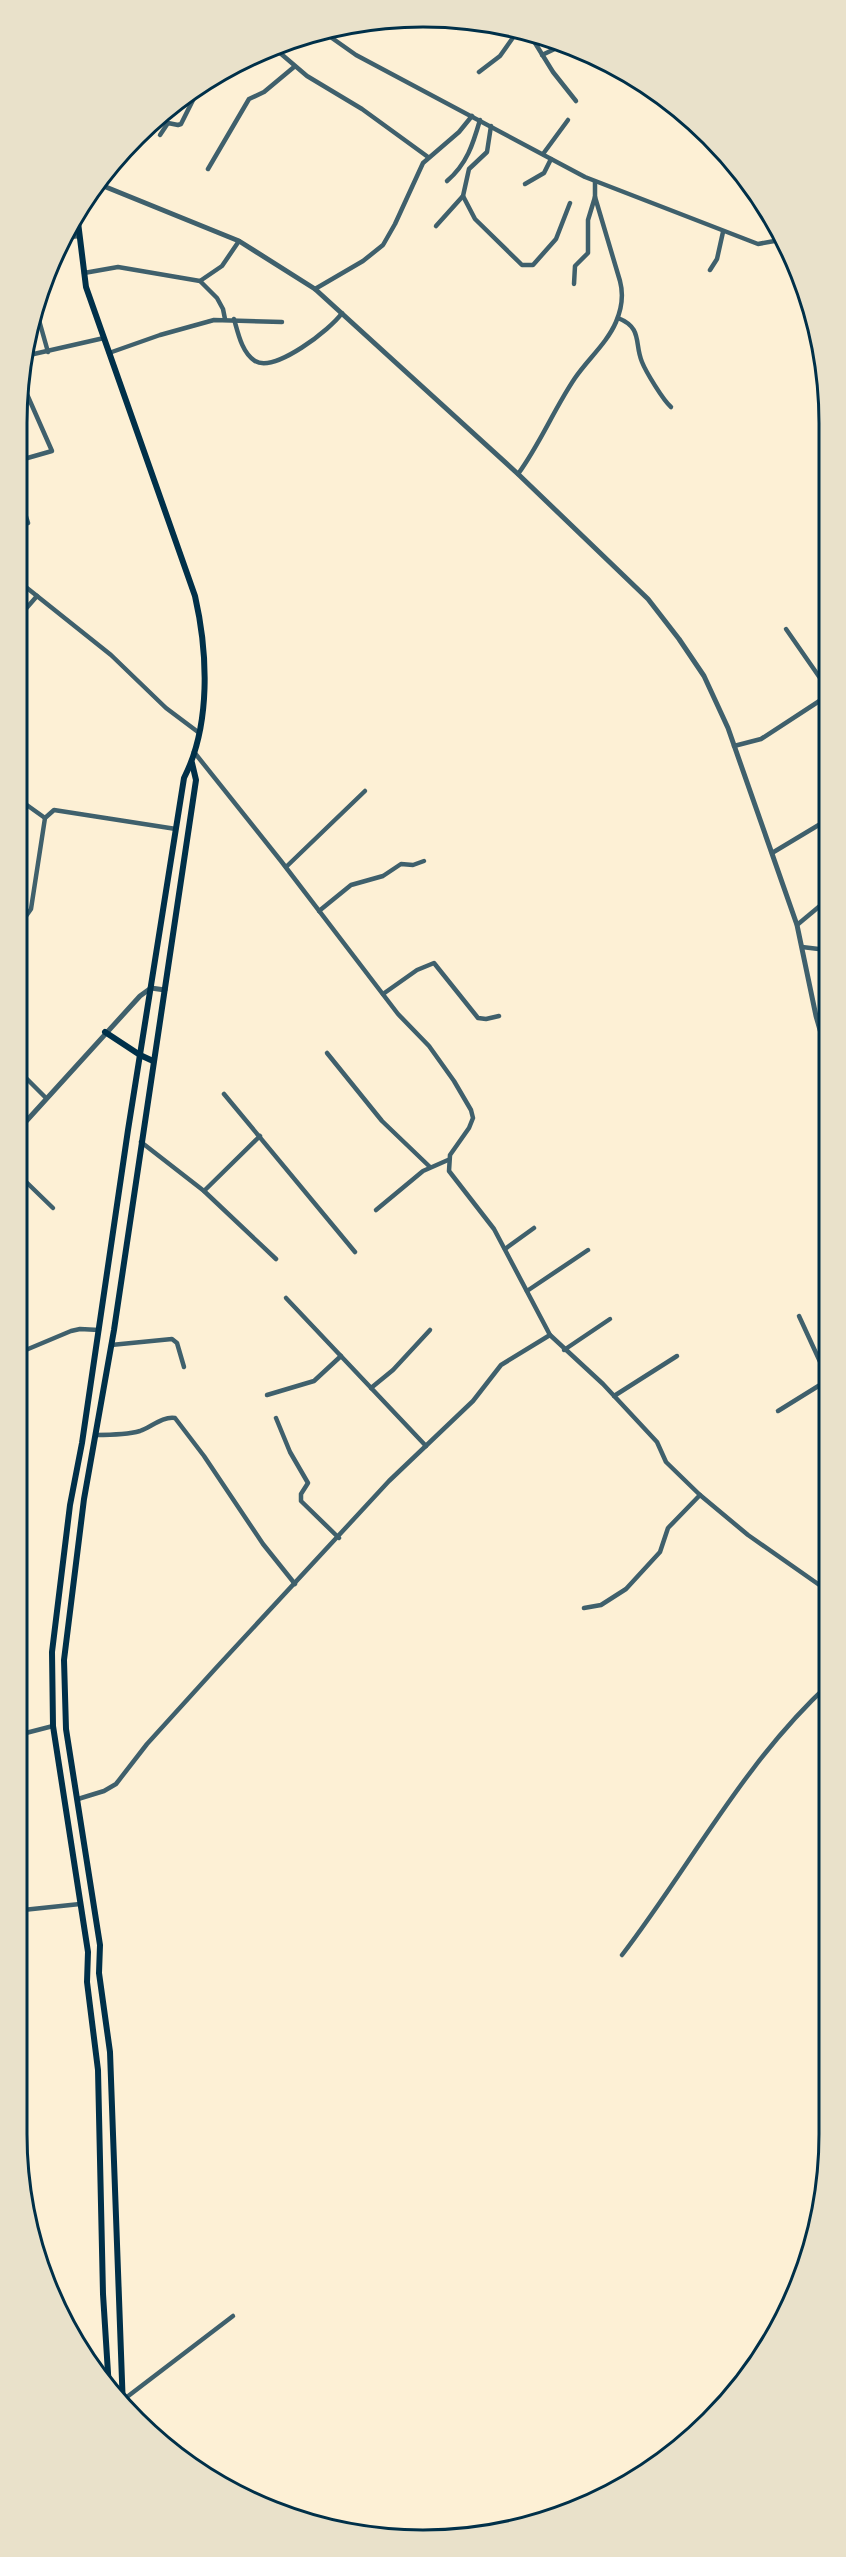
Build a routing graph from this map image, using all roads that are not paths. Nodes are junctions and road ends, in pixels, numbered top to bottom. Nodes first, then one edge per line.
1 (332, 38) edge
2 (513, 38) edge
3 (535, 43) edge
4 (554, 49) edge
5 (280, 54) edge
6 (542, 55) junction
7 (294, 67) junction
8 (479, 72) dead end
9 (576, 101) dead end
10 (192, 102) edge
11 (472, 116) junction
12 (480, 120) junction
13 (568, 120) dead end
14 (491, 126) junction
15 (160, 135) dead end
16 (543, 154) junction
17 (428, 157) junction
18 (551, 159) junction
19 (208, 169) dead end
20 (447, 181) dead end
21 (596, 182) junction
22 (525, 184) dead end
23 (105, 187) edge
24 (463, 196) junction
25 (595, 197) junction
26 (570, 203) dead end
27 (436, 226) dead end
28 (78, 228) edge
29 (723, 232) junction
30 (79, 236) junction
31 (74, 237) edge
32 (774, 241) edge
33 (239, 242) junction
34 (710, 270) dead end
35 (83, 273) junction
36 (200, 281) junction
37 (574, 284) dead end
38 (315, 289) junction
39 (342, 313) junction
40 (618, 318) junction
41 (225, 319) junction
42 (234, 319) junction
43 (282, 322) dead end
44 (40, 323) edge
45 (104, 338) junction
46 (48, 352) junction
47 (109, 353) junction
48 (33, 355) edge
49 (28, 397) edge
50 (671, 407) dead end
51 (27, 458) edge
52 (518, 474) junction
53 (27, 520) edge
54 (28, 523) dead end
55 (27, 588) edge
56 (37, 596) junction
57 (27, 608) edge
58 (786, 629) dead end
59 (819, 676) edge
60 (819, 701) edge
61 (198, 732) junction
62 (734, 746) junction
63 (194, 753) junction
64 (192, 762) junction
65 (365, 792) dead end
66 (27, 805) edge
67 (45, 818) junction
68 (819, 825) edge
69 (176, 830) junction
70 (772, 853) junction
71 (424, 861) dead end
72 (286, 867) junction
73 (819, 907) edge
74 (319, 911) junction
75 (27, 914) edge
76 (797, 925) junction
77 (802, 947) junction
78 (819, 949) edge
79 (151, 988) junction
80 (165, 990) junction
81 (383, 994) junction
82 (499, 1016) dead end
83 (819, 1023) edge
84 (105, 1032) junction
85 (327, 1053) dead end
86 (141, 1055) junction
87 (153, 1061) junction
88 (27, 1079) edge
89 (224, 1094) dead end
90 (46, 1098) junction
91 (27, 1120) edge
92 (260, 1136) junction
93 (141, 1142) junction
94 (448, 1160) junction
95 (430, 1167) junction
96 (27, 1183) edge
97 (204, 1191) junction
98 (53, 1208) dead end
99 (376, 1210) dead end
100 (534, 1227) dead end
101 (506, 1249) junction
102 (588, 1250) dead end
103 (355, 1252) dead end
104 (276, 1259) dead end
105 (527, 1291) junction
106 (286, 1298) dead end
107 (104, 1299) junction
108 (118, 1302) junction
109 (799, 1316) dead end
110 (610, 1319) dead end
111 (99, 1330) junction
112 (430, 1330) dead end
113 (550, 1335) junction
114 (111, 1345) junction
115 (27, 1349) edge
116 (564, 1350) junction
117 (341, 1356) junction
118 (677, 1356) dead end
119 (819, 1360) edge
120 (183, 1366) dead end
121 (819, 1386) edge
122 (371, 1388) junction
123 (267, 1395) dead end
124 (614, 1396) junction
125 (778, 1411) dead end
126 (276, 1418) dead end
127 (96, 1435) junction
128 (426, 1446) junction
129 (700, 1495) junction
130 (339, 1538) junction
131 (295, 1584) junction
132 (819, 1584) edge
133 (584, 1608) dead end
134 (819, 1694) edge
135 (53, 1726) junction
136 (27, 1733) edge
137 (78, 1799) junction
138 (77, 1884) junction
139 (90, 1884) junction
140 (80, 1904) junction
141 (27, 1910) edge
142 (622, 1955) dead end
143 (102, 2236) junction
144 (115, 2237) junction
145 (233, 2316) dead end
146 (108, 2374) edge
147 (123, 2392) edge
148 (127, 2397) edge

1 - 11 street
2 - 8 street
3 - 6 street
4 - 6 street
5 - 7 street
6 - 9 street
7 - 17 street
7 - 19 street
10 - 15 street
11 - 12 street
11 - 17 street
12 - 14 street
12 - 20 street
13 - 16 street
14 - 16 street
14 - 24 street
16 - 18 street
17 - 38 street
18 - 21 street
18 - 22 street
21 - 25 street
21 - 29 street
23 - 33 street
24 - 26 street
24 - 27 street
25 - 37 street
25 - 40 street
28 - 30 main road
29 - 32 street
29 - 34 street
30 - 31 street
30 - 35 main road
33 - 36 street
33 - 38 street
35 - 36 street
35 - 45 main road
36 - 41 street
38 - 39 street
39 - 42 street
39 - 52 street
40 - 50 street
40 - 52 street
41 - 42 street
41 - 47 street
42 - 43 street
44 - 46 street
45 - 46 street
45 - 47 main road
46 - 48 street
47 - 61 main road
49 - 51 street
52 - 62 street
53 - 54 street
55 - 56 street
56 - 57 street
56 - 61 street
58 - 59 street
60 - 62 street
61 - 63 main road
62 - 70 street
63 - 64 main road
63 - 72 street
64 - 69 main road
64 - 80 main road
65 - 72 street
66 - 67 street
67 - 69 street
67 - 75 street
68 - 70 street
69 - 79 main road
70 - 76 street
71 - 74 street
72 - 74 street
73 - 76 street
74 - 81 street
76 - 77 street
77 - 78 street
77 - 83 street
79 - 80 street
79 - 84 street
79 - 86 main road
80 - 87 main road
81 - 82 street
81 - 94 street
84 - 86 main road
84 - 90 street
85 - 95 street
86 - 87 main road
86 - 107 main road
87 - 93 main road
88 - 90 street
89 - 92 street
90 - 91 street
92 - 97 street
92 - 103 street
93 - 97 street
93 - 108 main road
94 - 95 street
94 - 101 street
95 - 99 street
96 - 98 street
97 - 104 street
100 - 101 street
101 - 105 street
102 - 105 street
105 - 113 street
106 - 117 street
107 - 108 main road
107 - 111 main road
108 - 114 main road
109 - 119 street
110 - 116 street
111 - 115 street
111 - 135 main road
112 - 122 street
113 - 116 street
113 - 128 street
114 - 120 street
114 - 127 main road
116 - 124 street
117 - 122 street
117 - 123 street
118 - 124 street
121 - 125 street
122 - 128 street
124 - 129 street
126 - 130 street
127 - 131 street
127 - 137 main road
128 - 130 street
129 - 132 street
129 - 133 street
130 - 131 street
131 - 137 street
134 - 142 street
135 - 136 street
135 - 138 main road
137 - 139 main road
138 - 139 main road
138 - 140 main road
139 - 144 main road
140 - 141 street
140 - 143 main road
143 - 144 main road
143 - 146 main road
144 - 147 main road
145 - 148 street

